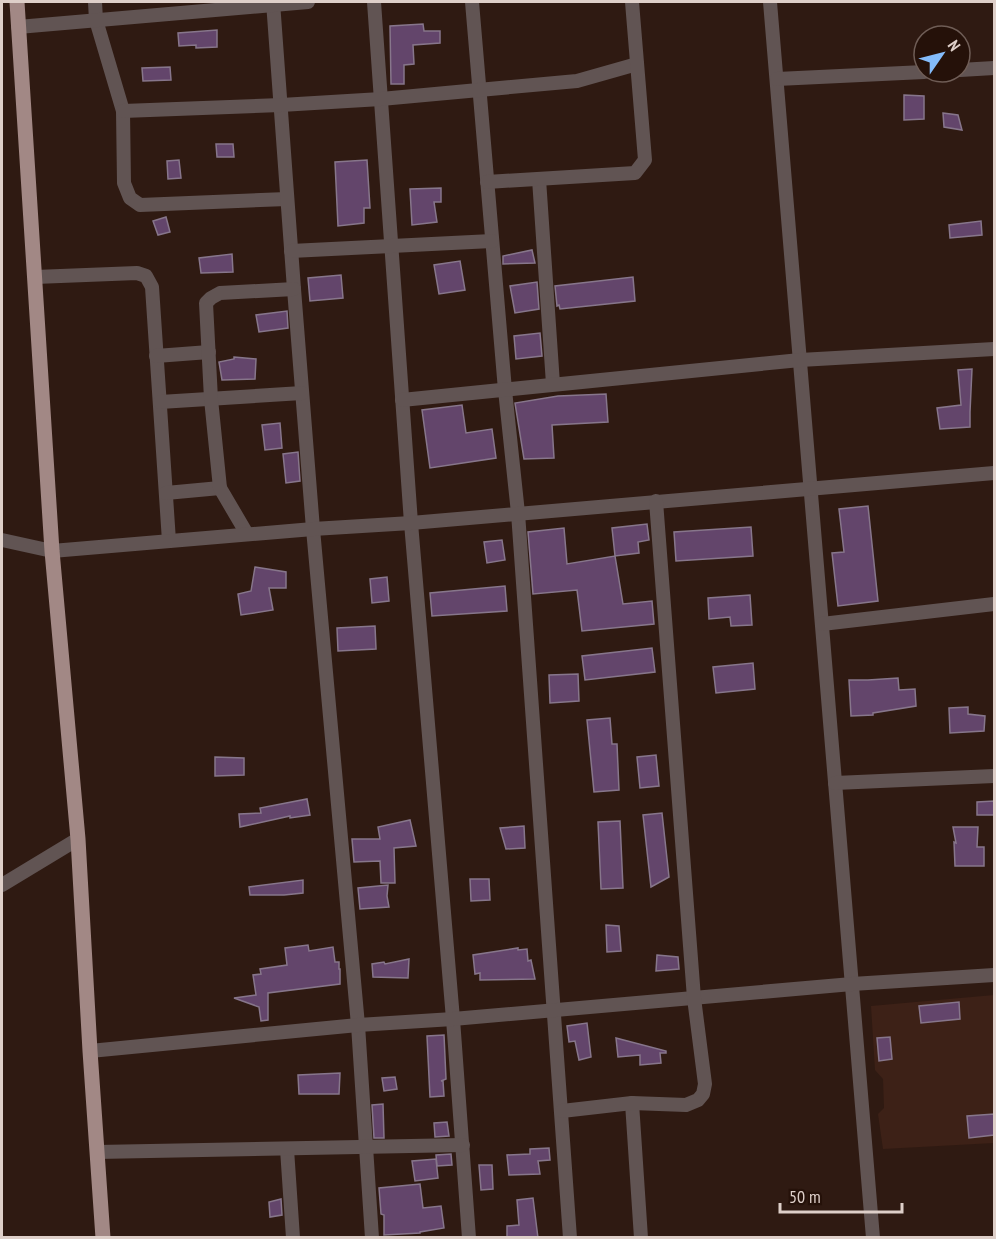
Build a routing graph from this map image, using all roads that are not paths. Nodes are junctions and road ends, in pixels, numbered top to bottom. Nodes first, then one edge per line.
1 (17, 2) edge
2 (95, 2) edge
3 (308, 2) edge
4 (374, 2) edge
5 (472, 2) edge
6 (632, 2) edge
7 (770, 2) edge
8 (273, 3) edge
9 (96, 20) junction
10 (18, 27) junction
11 (637, 64) junction
12 (994, 68) edge
13 (972, 69) edge
14 (912, 72) edge
15 (777, 78) junction
16 (480, 89) junction
17 (381, 99) junction
18 (281, 105) junction
19 (123, 111) junction
20 (539, 179) junction
21 (488, 183) junction
22 (287, 199) junction
23 (492, 241) junction
24 (392, 246) junction
25 (291, 251) junction
26 (35, 277) junction
27 (294, 289) junction
28 (994, 349) edge
29 (209, 352) junction
30 (156, 356) junction
31 (800, 360) junction
32 (553, 384) junction
33 (505, 390) junction
34 (302, 393) junction
35 (211, 399) junction
36 (402, 400) junction
37 (160, 402) junction
38 (994, 473) edge
39 (220, 488) junction
40 (811, 488) junction
41 (166, 493) junction
42 (656, 501) junction
43 (518, 513) junction
44 (411, 523) junction
45 (313, 529) junction
46 (247, 534) junction
47 (2, 540) edge
48 (169, 541) junction
49 (52, 551) junction
50 (994, 604) edge
51 (822, 624) junction
52 (994, 776) edge
53 (835, 783) junction
54 (78, 839) junction
55 (2, 885) edge
56 (994, 975) edge
57 (852, 984) junction
58 (694, 998) junction
59 (553, 1011) junction
60 (453, 1019) junction
61 (358, 1025) junction
62 (90, 1051) junction
63 (632, 1103) junction
64 (562, 1111) junction
65 (463, 1146) junction
66 (366, 1147) junction
67 (287, 1149) junction
68 (97, 1152) junction
69 (103, 1238) edge
70 (293, 1238) edge
71 (372, 1238) edge
72 (469, 1238) edge
73 (570, 1238) edge
74 (641, 1238) edge
75 (873, 1238) edge

1 - 10 main road
2 - 9 street
3 - 8 street
4 - 17 street
5 - 16 street
6 - 11 street
7 - 15 street
8 - 9 street
8 - 18 street
9 - 10 street
9 - 19 street
10 - 26 main road
11 - 16 street
11 - 20 street
12 - 13 street
14 - 15 street
15 - 31 street
16 - 17 street
16 - 21 street
17 - 18 street
17 - 24 street
18 - 19 street
18 - 22 street
19 - 22 street
20 - 21 street
20 - 32 street
21 - 23 street
22 - 25 street
23 - 24 street
23 - 33 street
24 - 25 street
24 - 36 street
25 - 27 street
26 - 30 street
26 - 49 main road
27 - 29 street
27 - 34 street
28 - 31 street
29 - 30 street
29 - 35 street
30 - 37 street
31 - 32 street
31 - 40 street
32 - 33 street
33 - 36 street
33 - 43 street
34 - 35 street
34 - 45 street
35 - 37 street
35 - 39 street
36 - 44 street
37 - 41 street
38 - 40 street
39 - 41 street
39 - 46 street
40 - 42 street
40 - 51 street
41 - 48 street
42 - 43 street
42 - 58 street
43 - 44 street
43 - 59 street
44 - 45 street
44 - 60 street
45 - 46 street
45 - 61 street
46 - 48 street
47 - 49 street
48 - 49 street
49 - 54 main road
50 - 51 street
51 - 53 street
52 - 53 street
53 - 57 street
54 - 55 street
54 - 62 main road
56 - 57 street
57 - 58 street
57 - 75 street
58 - 59 street
58 - 63 street
59 - 60 street
59 - 64 street
60 - 61 street
60 - 65 street
61 - 62 street
61 - 66 street
62 - 68 main road
63 - 64 street
63 - 74 street
64 - 73 street
65 - 66 street
65 - 72 street
66 - 67 street
66 - 71 street
67 - 68 street
67 - 70 street
68 - 69 main road

